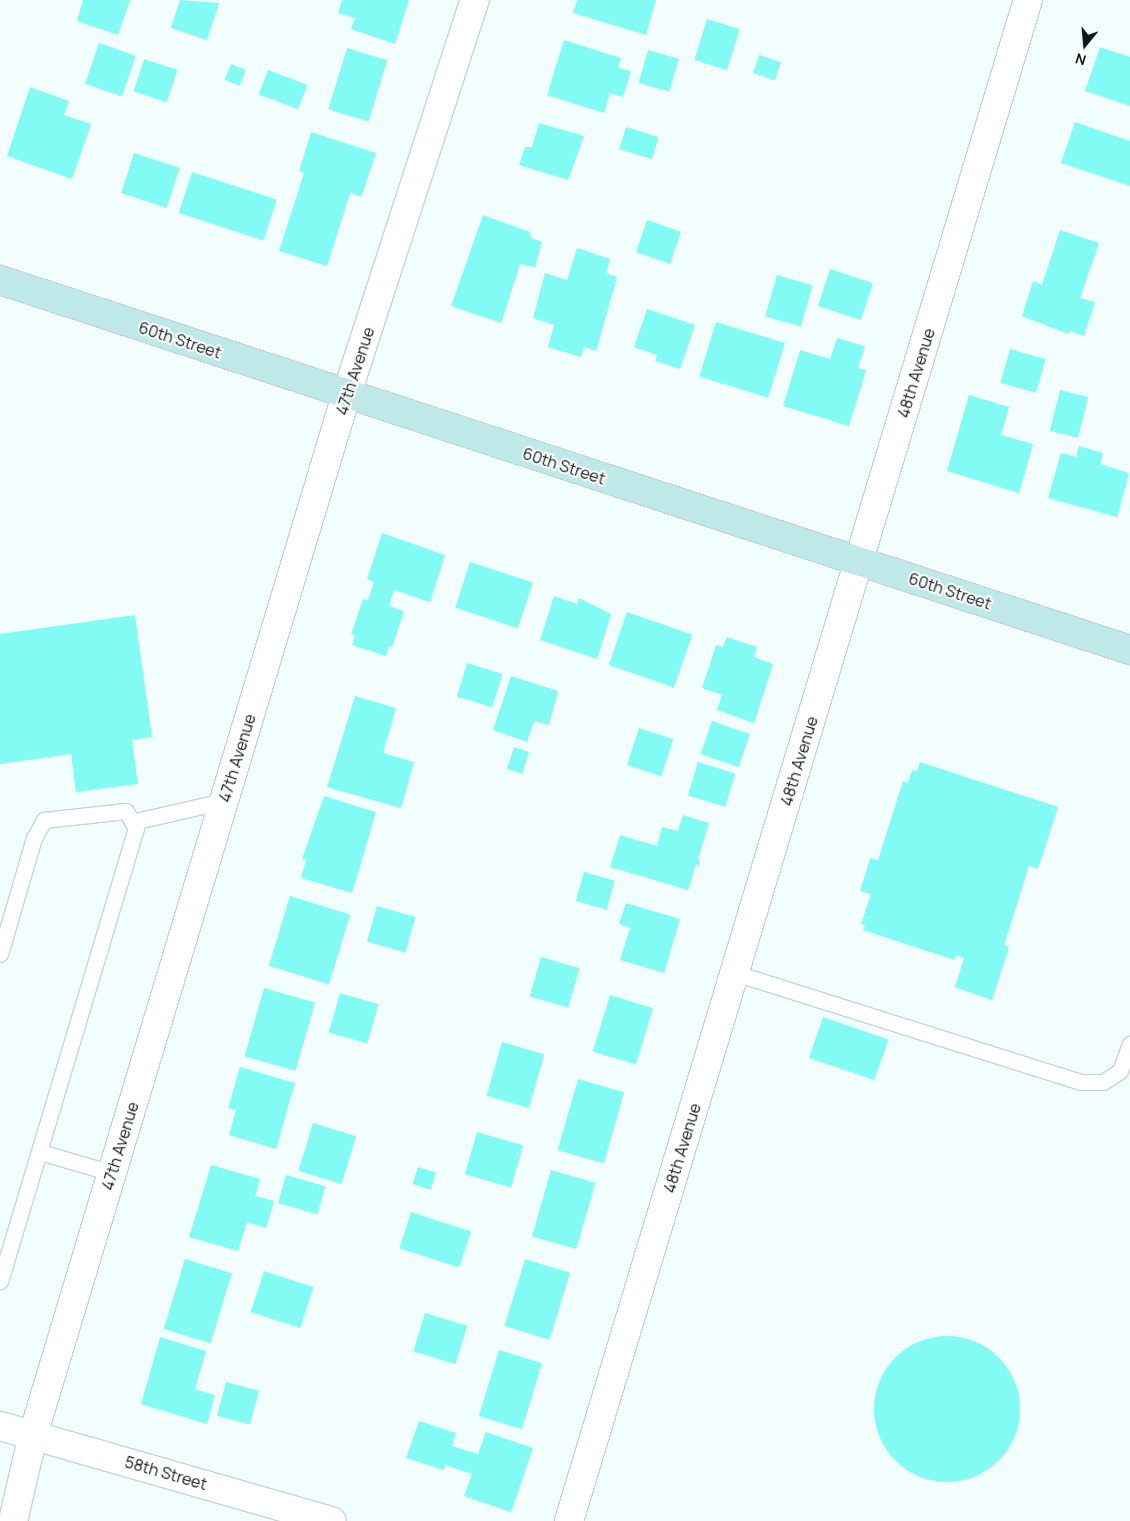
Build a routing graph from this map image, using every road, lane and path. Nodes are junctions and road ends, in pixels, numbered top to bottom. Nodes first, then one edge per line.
1 (475, 0) edge
2 (1028, 0) edge
3 (0, 280) edge
4 (346, 396) junction
5 (860, 562) junction
6 (1130, 650) edge
7 (224, 801) junction
8 (132, 822) junction
9 (0, 954) edge
10 (735, 973) junction
11 (1130, 1044) edge
12 (40, 1152) junction
13 (112, 1173) junction
14 (0, 1281) edge
15 (0, 1426) edge
16 (33, 1435) junction
17 (13, 1521) edge
18 (332, 1521) edge
19 (569, 1521) edge

1 - 4 street, 47th Avenue
2 - 5 street, 48th Avenue
3 - 4 street, 60th Street
4 - 5 street, 60th Street
4 - 7 street, 47th Avenue
5 - 6 street, 60th Street
5 - 10 street, 48th Avenue
7 - 8 lane
7 - 13 street, 47th Avenue
8 - 9 lane
8 - 12 lane
10 - 11 lane
10 - 19 street, 48th Avenue
12 - 13 lane
12 - 14 lane
13 - 16 street, 47th Avenue
15 - 16 street, 58th Street
16 - 17 street, 47th Avenue
16 - 18 street, 58th Street

